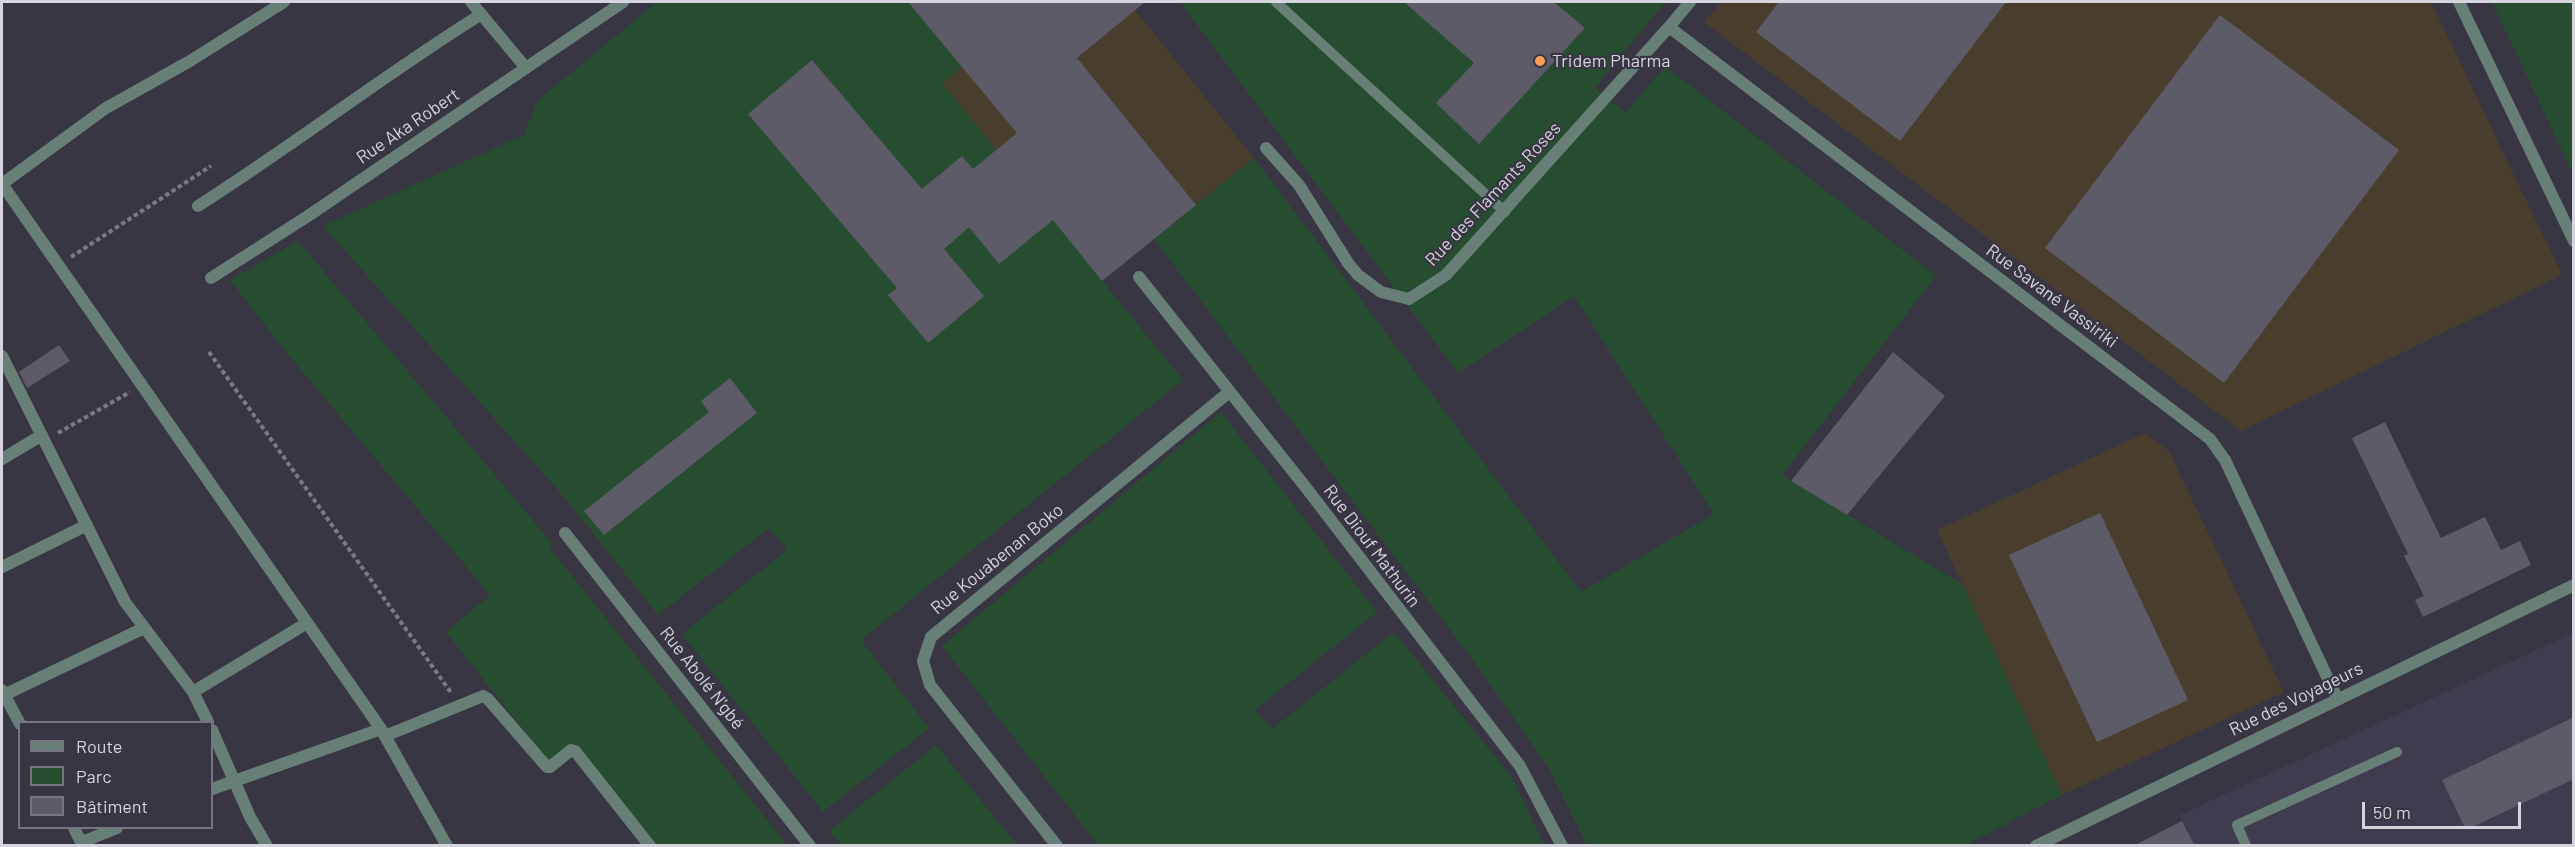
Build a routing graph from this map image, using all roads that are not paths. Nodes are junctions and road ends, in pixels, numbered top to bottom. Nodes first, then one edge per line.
1 (284, 2) edge
2 (471, 2) edge
3 (623, 2) edge
4 (1276, 2) edge
5 (1690, 2) edge
6 (2459, 2) edge
7 (480, 15) junction
8 (1669, 27) junction
9 (526, 68) junction
10 (1266, 148) dead end
11 (198, 206) dead end
12 (1505, 212) junction
13 (2574, 241) edge
14 (1139, 277) dead end
15 (212, 278) dead end
16 (2, 356) edge
17 (1228, 393) junction
18 (43, 438) junction
19 (2, 459) edge
20 (87, 525) junction
21 (565, 532) dead end
22 (2, 567) edge
23 (2574, 585) edge
24 (307, 623) junction
25 (144, 628) junction
26 (3, 692) edge
27 (192, 692) junction
28 (2337, 698) junction
29 (18, 721) edge
30 (207, 721) edge
31 (213, 731) edge
32 (383, 732) junction
33 (2397, 752) dead end
34 (235, 779) junction
35 (213, 789) edge
36 (75, 829) edge
37 (115, 829) edge
38 (83, 844) edge
39 (267, 846) edge
40 (447, 846) edge
41 (650, 846) edge
42 (810, 846) edge
43 (1057, 846) edge
44 (1562, 846) edge
45 (2036, 846) edge
46 (2246, 846) edge

1 - 24 street
2 - 7 street
3 - 9 street, Rue Aka Robert
4 - 12 lane
5 - 8 street
6 - 13 street
7 - 9 street
7 - 11 street
8 - 12 street, Rue des Flamants Roses
8 - 28 street, Rue Savané Vassiriki
9 - 15 street, Rue Aka Robert
10 - 12 street, Rue des Flamants Roses
14 - 17 street, Rue Diouf Mathurin
16 - 18 street
17 - 43 street, Rue Kouabenan Boko
17 - 44 street, Rue Diouf Mathurin
18 - 19 street
18 - 20 street
20 - 22 street
20 - 25 street
21 - 42 street, Rue Abolé N'gbé
23 - 28 street, Rue des Voyageurs
24 - 27 street
24 - 32 street
25 - 26 street
25 - 27 street
26 - 29 street
27 - 30 street
28 - 45 street, Rue des Voyageurs
31 - 34 street
32 - 34 street
32 - 40 street
32 - 41 street
33 - 46 lane
34 - 35 street
34 - 39 street
36 - 38 street
37 - 38 street

